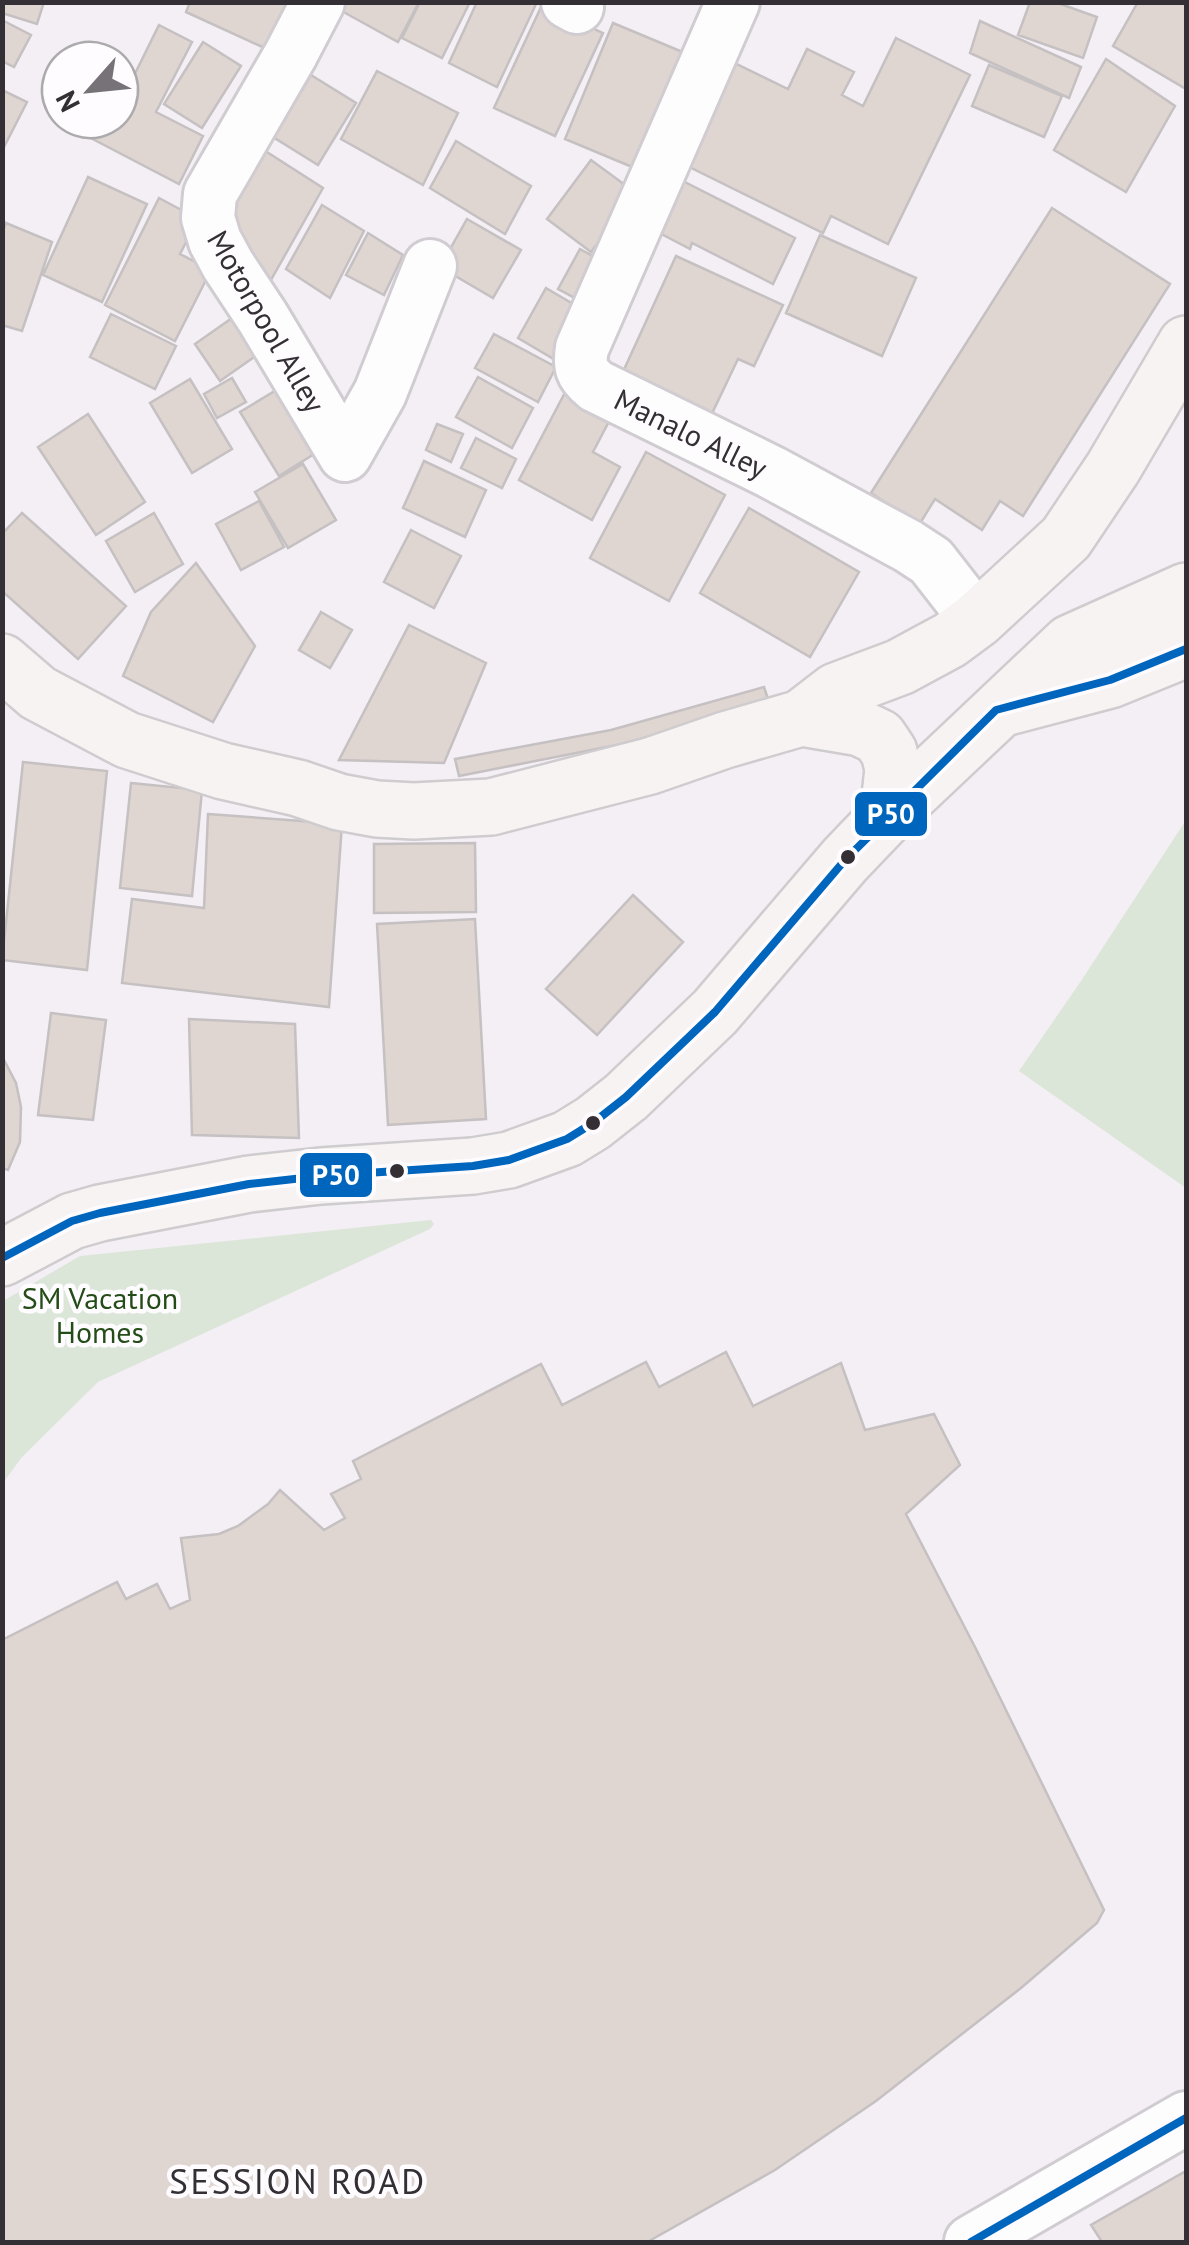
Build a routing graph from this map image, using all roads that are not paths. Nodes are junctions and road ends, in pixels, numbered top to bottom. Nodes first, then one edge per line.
1 (318, 2) edge
2 (734, 2) edge
3 (430, 266) dead end
4 (1186, 344) edge
5 (1066, 538) junction
6 (1186, 591) edge
7 (977, 620) junction
8 (1070, 643) junction
9 (1186, 650) edge
10 (2, 662) edge
11 (1110, 680) junction
12 (996, 710) junction
13 (801, 718) junction
14 (888, 814) junction
15 (2, 1258) edge
16 (1186, 2118) edge
17 (970, 2242) edge

1 - 3 street, Motorpool Alley
2 - 7 street, Manalo Alley
4 - 5 main road
5 - 7 main road
5 - 8 main road
6 - 8 main road
7 - 13 main road
8 - 11 main road
8 - 12 main road
9 - 11 main road
10 - 13 main road
11 - 12 main road
12 - 14 main road
13 - 14 main road
14 - 15 main road
16 - 17 street

